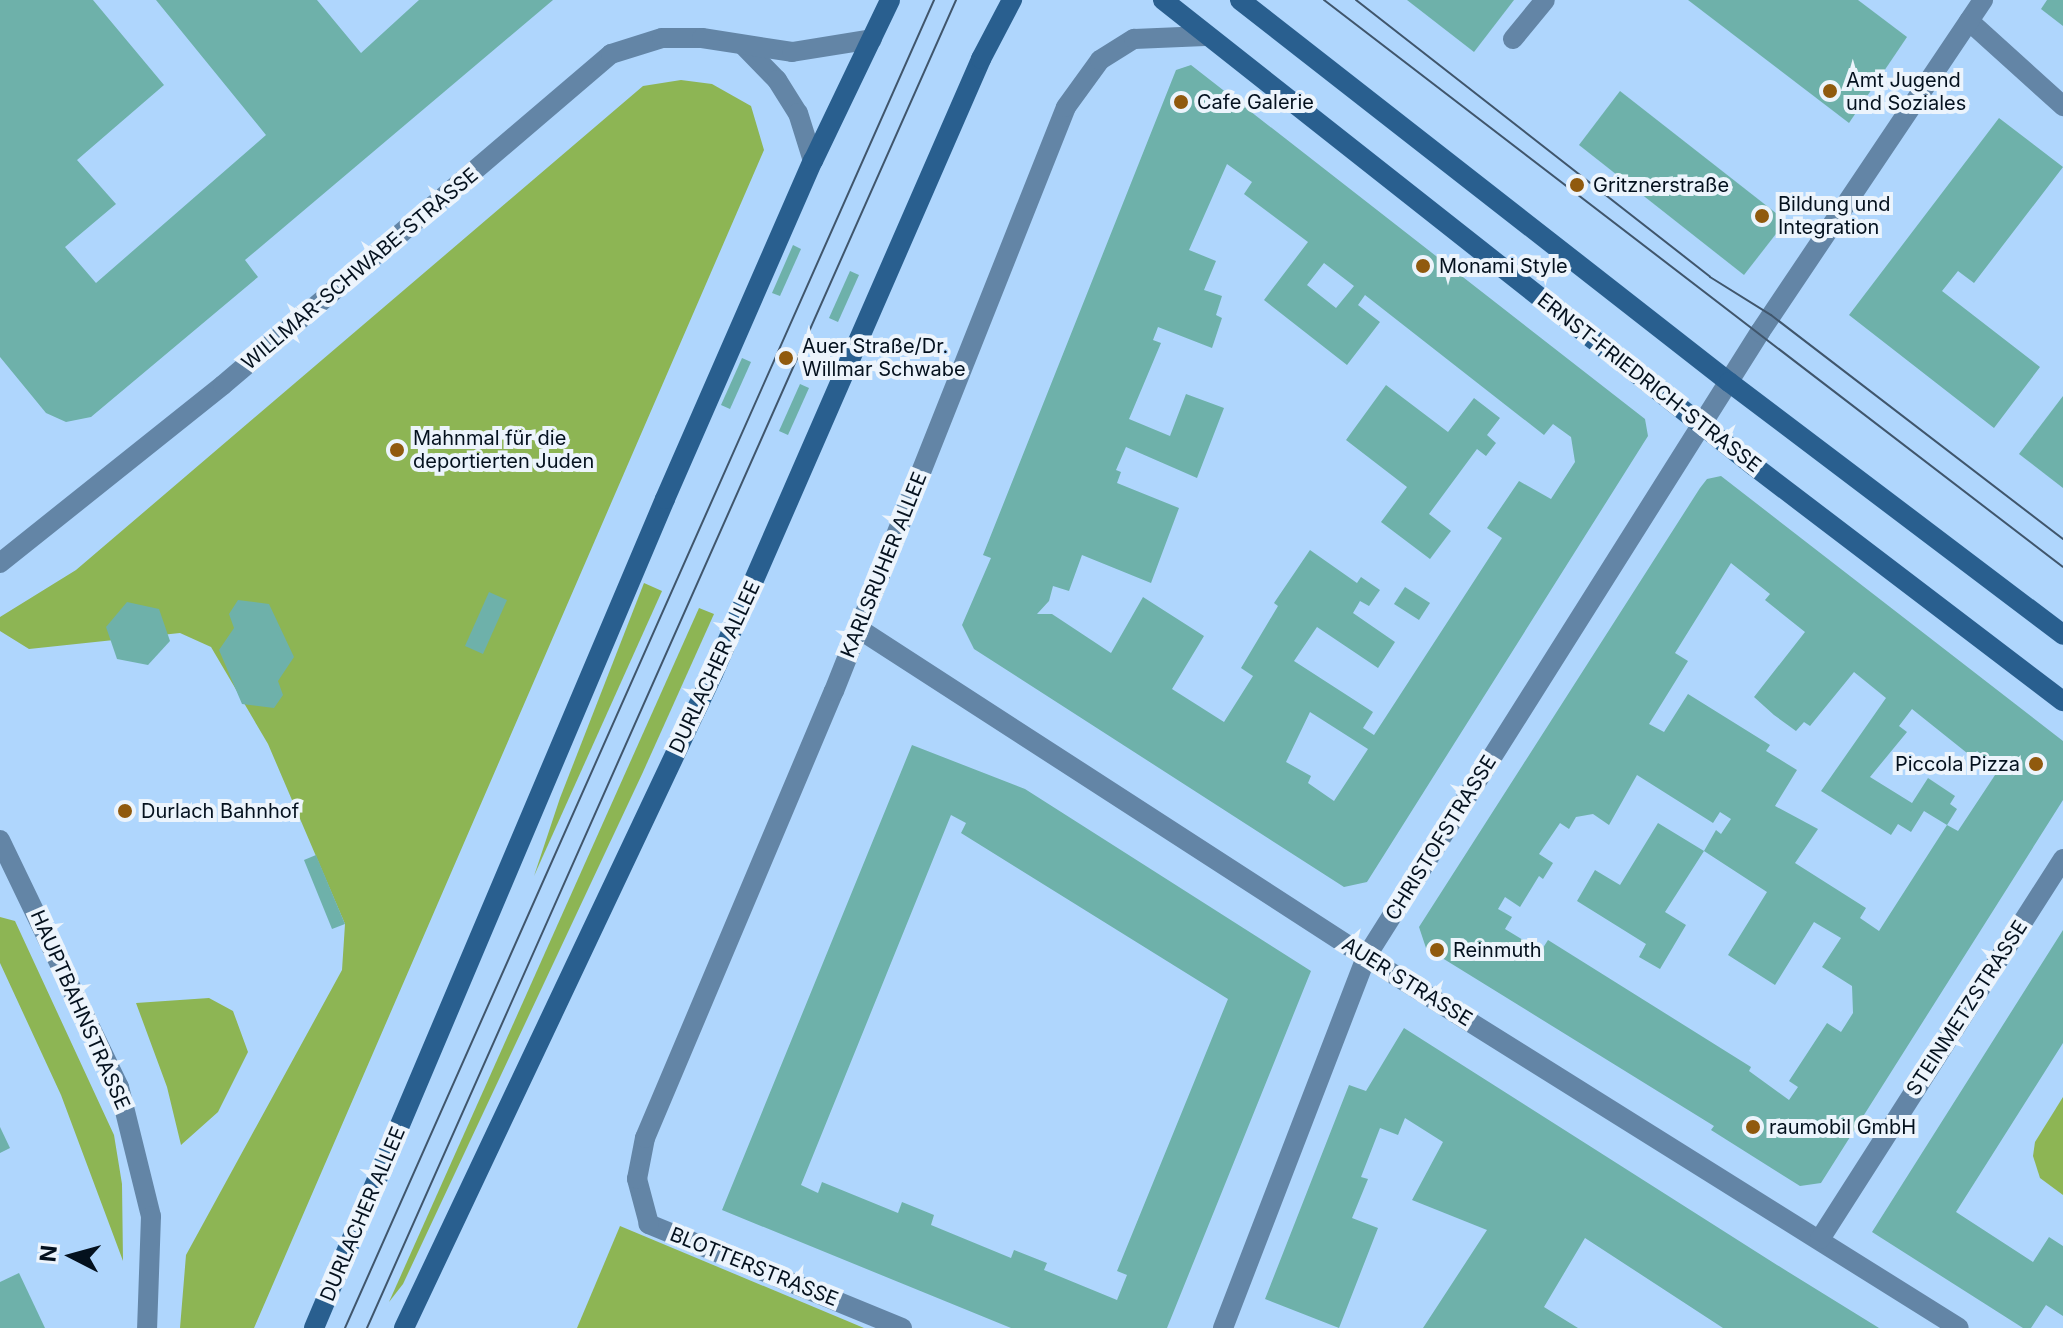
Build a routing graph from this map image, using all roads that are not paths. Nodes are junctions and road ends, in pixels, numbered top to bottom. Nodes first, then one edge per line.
1 (890, 0) edge
2 (1012, 0) edge
3 (1163, 0) edge
4 (1240, 0) edge
5 (1545, 0) edge
6 (1983, 0) edge
7 (1969, 21) junction
8 (1205, 36) junction
9 (872, 39) junction
10 (1513, 39) dead end
11 (743, 45) junction
12 (2063, 106) edge
13 (813, 161) junction
14 (1729, 382) junction
15 (1702, 425) junction
16 (0, 563) edge
17 (859, 629) junction
18 (2063, 635) edge
19 (2063, 701) edge
20 (0, 840) edge
21 (2063, 859) edge
22 (1366, 957) junction
23 (637, 1179) joint
24 (1820, 1239) junction
25 (147, 1328) edge
26 (314, 1328) edge
27 (404, 1328) edge
28 (902, 1328) edge
29 (1223, 1328) edge
30 (1959, 1328) edge

1 - 9 main road, DURLACHER ALLEE
2 - 27 main road, DURLACHER ALLEE
3 - 8 main road, ERNST-FRIEDRICH-STRASSE
4 - 14 main road
5 - 10 street
6 - 7 street
7 - 12 street
7 - 14 street
8 - 15 main road, ERNST-FRIEDRICH-STRASSE
8 - 17 street, KARLSRUHER ALLEE
9 - 11 street, WILLMAR-SCHWABE-STRASSE
9 - 13 main road, DURLACHER ALLEE
11 - 13 street
11 - 16 street, WILLMAR-SCHWABE-STRASSE
13 - 26 main road, DURLACHER ALLEE
14 - 15 street, CHRISTOFSTRASSE
14 - 18 main road
15 - 19 main road, ERNST-FRIEDRICH-STRASSE
15 - 22 street, CHRISTOFSTRASSE
17 - 22 street, AUER STRASSE
17 - 23 street, KARLSRUHER ALLEE
20 - 25 street, HAUPTBAHNSTRASSE
21 - 24 street, STEINMETZSTRASSE
22 - 24 street, AUER STRASSE
22 - 29 street, CHRISTOFSTRASSE
23 - 28 street, BLOTTERSTRASSE
24 - 30 street, AUER STRASSE

